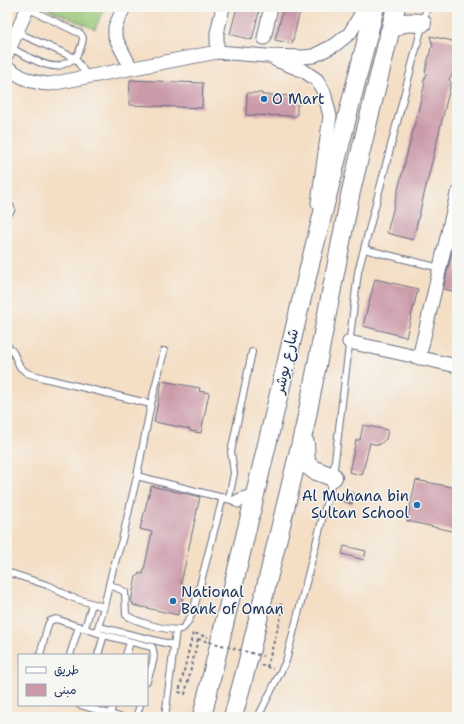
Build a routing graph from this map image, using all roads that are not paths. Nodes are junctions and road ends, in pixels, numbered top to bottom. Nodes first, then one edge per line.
1 (124, 7) edge
2 (223, 7) edge
3 (271, 7) edge
4 (365, 7) edge
5 (375, 7) edge
6 (396, 7) edge
7 (27, 8) edge
8 (425, 15) edge
9 (16, 32) junction
10 (389, 34) junction
11 (264, 38) dead end
12 (8, 49) edge
13 (217, 52) junction
14 (267, 56) junction
15 (75, 58) junction
16 (7, 66) edge
17 (131, 68) junction
18 (88, 77) junction
19 (457, 194) edge
20 (364, 249) junction
21 (310, 264) junction
22 (440, 268) junction
23 (349, 342) junction
24 (7, 345) edge
25 (164, 351) dead end
26 (252, 352) dead end
27 (419, 358) junction
28 (457, 366) edge
29 (151, 404) junction
30 (305, 426) junction
31 (137, 476) junction
32 (332, 477) junction
33 (258, 483) junction
34 (230, 499) junction
35 (249, 520) junction
36 (7, 572) edge
37 (109, 584) junction
38 (92, 604) junction
39 (104, 607) junction
40 (79, 626) junction
41 (85, 628) junction
42 (98, 630) junction
43 (176, 630) junction
44 (104, 635) junction
45 (130, 642) junction
46 (174, 645) junction
47 (40, 654) edge
48 (70, 654) edge
49 (98, 654) edge
50 (126, 654) edge
51 (148, 678) edge
52 (84, 706) edge
53 (113, 706) edge
54 (140, 706) edge
55 (110, 714) junction
56 (120, 717) edge
57 (136, 717) edge
58 (165, 717) edge
59 (202, 717) edge
60 (233, 717) edge
61 (258, 717) edge

1 - 17 street
2 - 13 street
3 - 11 street
4 - 14 street
5 - 21 main road, شارع بوشر
6 - 10 main road, شارع بوشر
7 - 9 street
7 - 15 lane
8 - 10 main road
8 - 20 lane
9 - 12 street
9 - 15 lane
10 - 30 main road, شارع بوشر
12 - 15 lane
13 - 14 street
13 - 17 street
14 - 21 street
15 - 18 lane
16 - 18 street
17 - 18 street
19 - 22 street
20 - 22 lane
20 - 23 lane
21 - 33 main road, شارع بوشر
22 - 27 street
23 - 27 street
23 - 32 lane
24 - 29 lane
25 - 29 lane
26 - 34 lane
27 - 28 street
29 - 31 lane
30 - 32 main road
30 - 60 main road, شارع بوشر
31 - 34 lane
31 - 37 lane
32 - 61 lane
33 - 34 street
33 - 35 main road, شارع بوشر
34 - 35 lane
34 - 43 lane
35 - 59 main road, شارع بوشر
36 - 38 lane
37 - 39 lane
37 - 43 lane
38 - 39 lane
38 - 41 lane
39 - 42 lane
40 - 41 lane
40 - 47 lane
40 - 48 lane
41 - 42 lane
42 - 44 lane
42 - 46 lane
43 - 46 lane
44 - 45 lane
44 - 49 lane
45 - 50 lane
45 - 51 lane
46 - 58 lane
52 - 55 lane
53 - 55 lane
54 - 57 lane
55 - 56 lane

